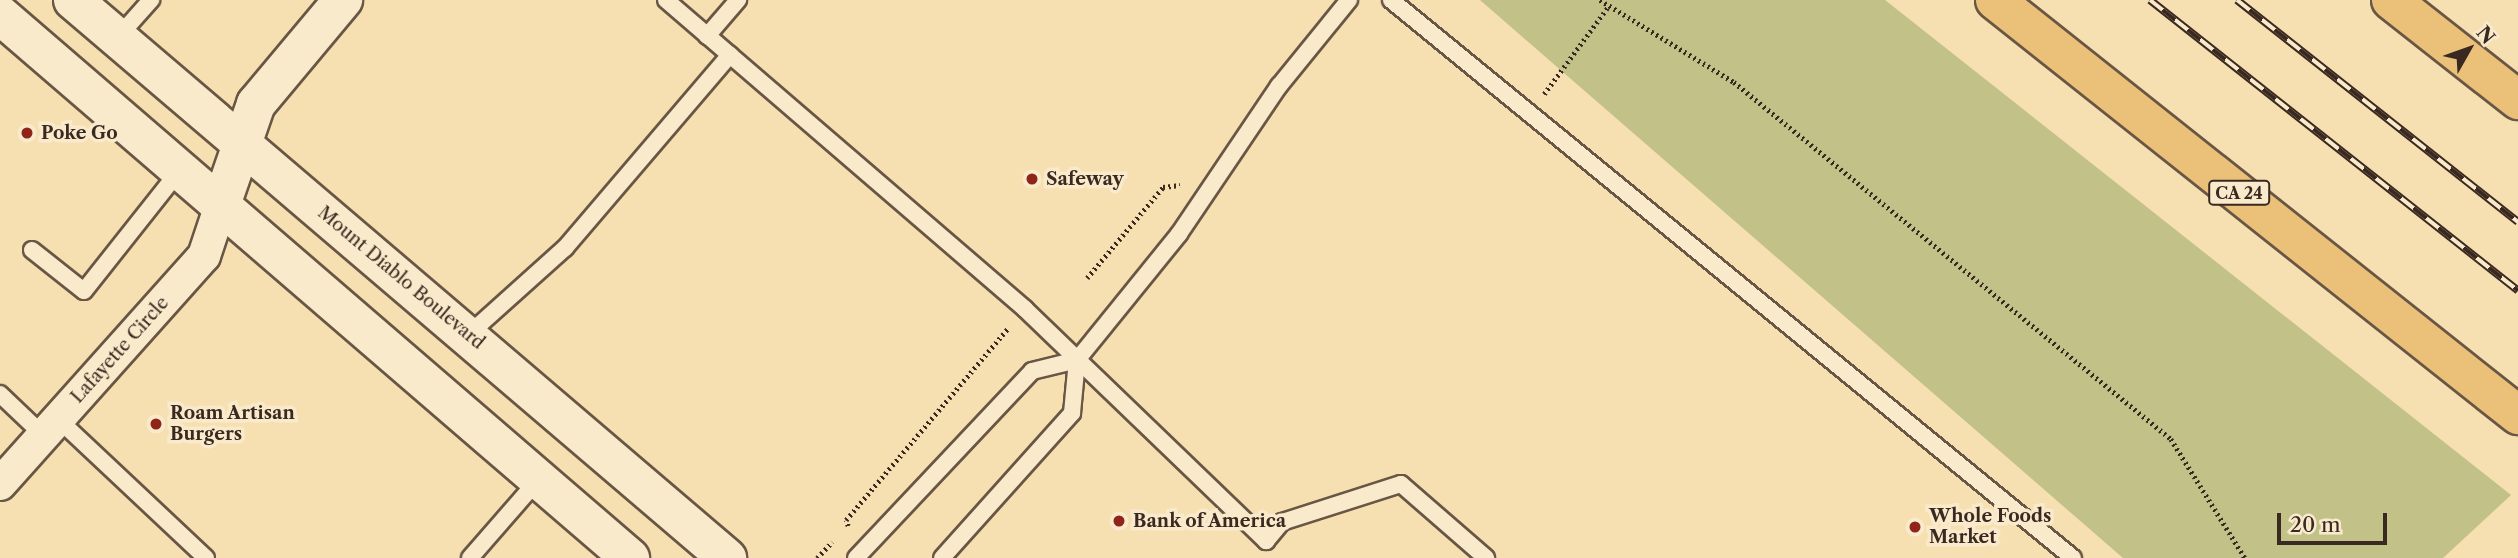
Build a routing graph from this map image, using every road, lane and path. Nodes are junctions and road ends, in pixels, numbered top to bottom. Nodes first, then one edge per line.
1 (74, 0) edge
2 (151, 0) edge
3 (343, 0) edge
4 (666, 0) edge
5 (738, 0) edge
6 (1349, 0) edge
7 (1391, 0) edge
8 (1600, 0) edge
9 (1995, 0) edge
10 (2391, 0) edge
11 (1608, 7) junction
12 (0, 15) edge
13 (707, 36) junction
14 (118, 37) junction
15 (730, 55) junction
16 (2518, 100) edge
17 (1530, 113) junction
18 (241, 146) junction
19 (180, 169) junction
20 (1191, 176) dead end
21 (221, 205) junction
22 (32, 250) dead end
23 (1087, 278) dead end
24 (1025, 309) junction
25 (469, 334) junction
26 (1077, 360) junction
27 (0, 394) edge
28 (2518, 415) edge
29 (51, 427) junction
30 (538, 479) junction
31 (0, 484) edge
32 (206, 558) edge
33 (470, 558) edge
34 (630, 558) edge
35 (727, 558) edge
36 (817, 558) edge
37 (856, 558) edge
38 (942, 558) edge
39 (1486, 558) edge
40 (2074, 558) edge
41 (2245, 558) edge

1 - 14 main road, Mount Diablo Boulevard
2 - 14 lane
3 - 18 main road
4 - 13 lane
5 - 13 lane
6 - 26 lane
7 - 17 lane
8 - 11 path
9 - 28 highway, CA 24
10 - 16 highway
11 - 17 path
11 - 41 path
12 - 19 main road
13 - 15 lane
14 - 18 main road, Mount Diablo Boulevard
15 - 24 lane
15 - 25 lane
17 - 40 lane
18 - 21 main road
18 - 25 main road, Mount Diablo Boulevard
19 - 21 main road
19 - 22 lane
20 - 23 path
21 - 29 street, Lafayette Circle
21 - 30 main road
24 - 26 lane
24 - 36 path
25 - 35 main road, Mount Diablo Boulevard
26 - 37 lane
26 - 38 lane
26 - 39 lane
27 - 29 lane
29 - 31 street, Lafayette Circle
29 - 32 lane
30 - 33 lane
30 - 34 main road

